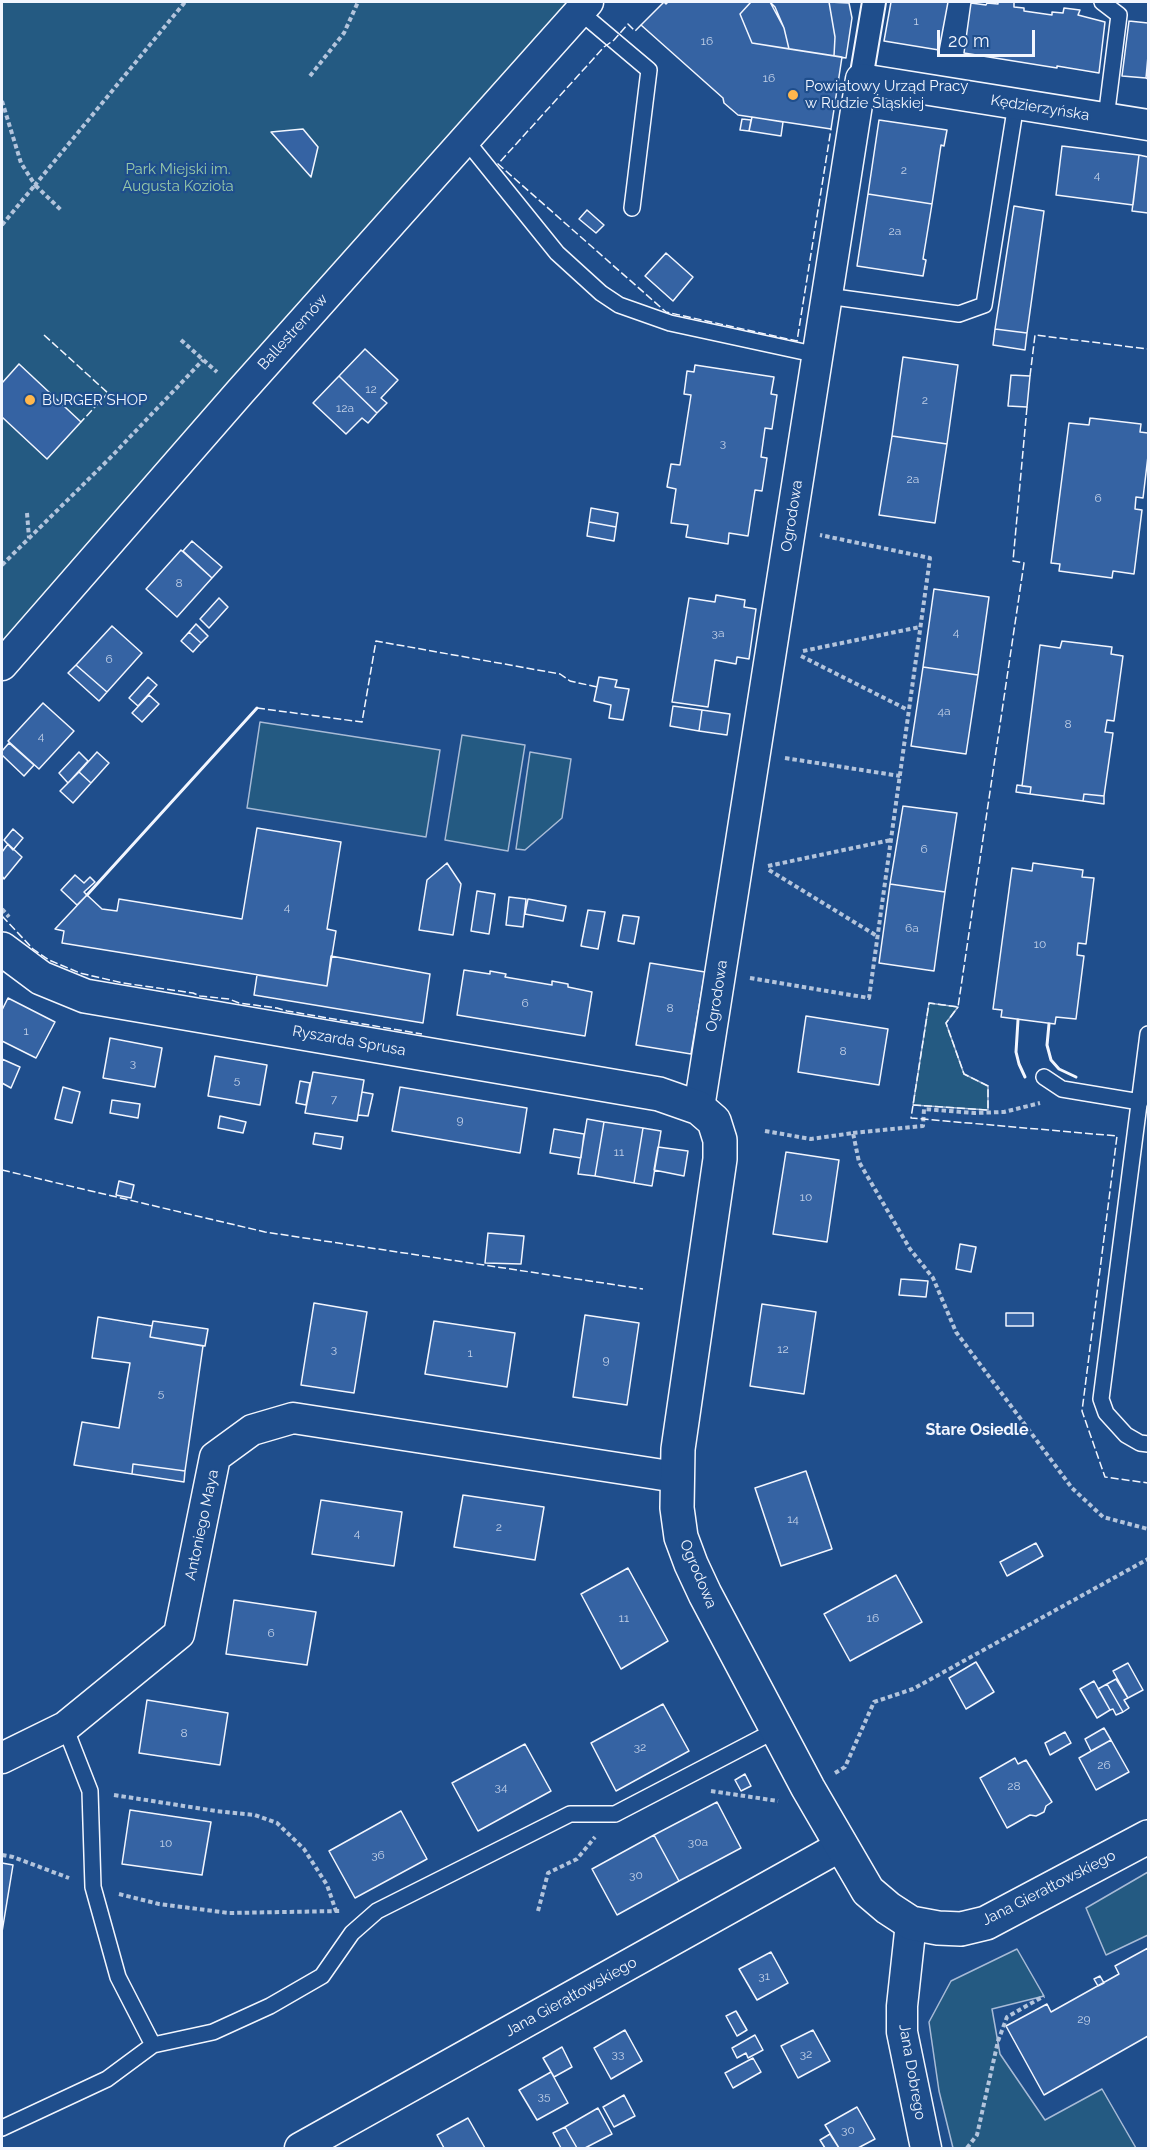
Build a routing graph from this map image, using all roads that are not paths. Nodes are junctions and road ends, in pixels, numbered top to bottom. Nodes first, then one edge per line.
1 (874, 2) edge
2 (1101, 2) edge
3 (584, 6) edge
4 (861, 79) junction
5 (1017, 104) junction
6 (1106, 118) junction
7 (1149, 125) edge
8 (465, 139) junction
9 (632, 208) dead end
10 (827, 296) junction
11 (818, 355) junction
12 (2, 665) edge
13 (7, 943) edge
14 (1149, 1034) edge
15 (1044, 1077) dead end
16 (1140, 1102) junction
17 (699, 1108) junction
18 (1149, 1444) edge
19 (676, 1477) junction
20 (65, 1727) junction
21 (778, 1729) junction
22 (2, 1758) edge
23 (1149, 1837) edge
24 (841, 1846) junction
25 (910, 1923) junction
26 (153, 2045) junction
27 (2, 2128) edge
28 (300, 2148) edge
29 (927, 2148) edge

1 - 4 street, Ogrodowa
2 - 6 lane
3 - 8 street, Ballestremów
3 - 9 lane
4 - 5 street, Kędzierzyńska
4 - 10 street, Ogrodowa
5 - 6 street, Kędzierzyńska
5 - 10 lane
6 - 7 street, Kędzierzyńska
8 - 11 lane
8 - 12 street, Ballestremów
10 - 11 street, Ogrodowa
11 - 17 street, Ogrodowa
13 - 17 street, Ryszarda Sprusa
14 - 16 lane
15 - 16 lane
16 - 18 lane
17 - 19 street, Ogrodowa
19 - 20 street, Antoniego Maya
19 - 21 street, Ogrodowa
20 - 22 street, Antoniego Maya
20 - 26 lane
21 - 24 street, Ogrodowa
21 - 26 lane
23 - 25 street, Jana Gierałtowskiego
24 - 25 street, Ogrodowa
24 - 28 street, Jana Gierałtowskiego
25 - 29 street, Jana Dobrego
26 - 27 lane

